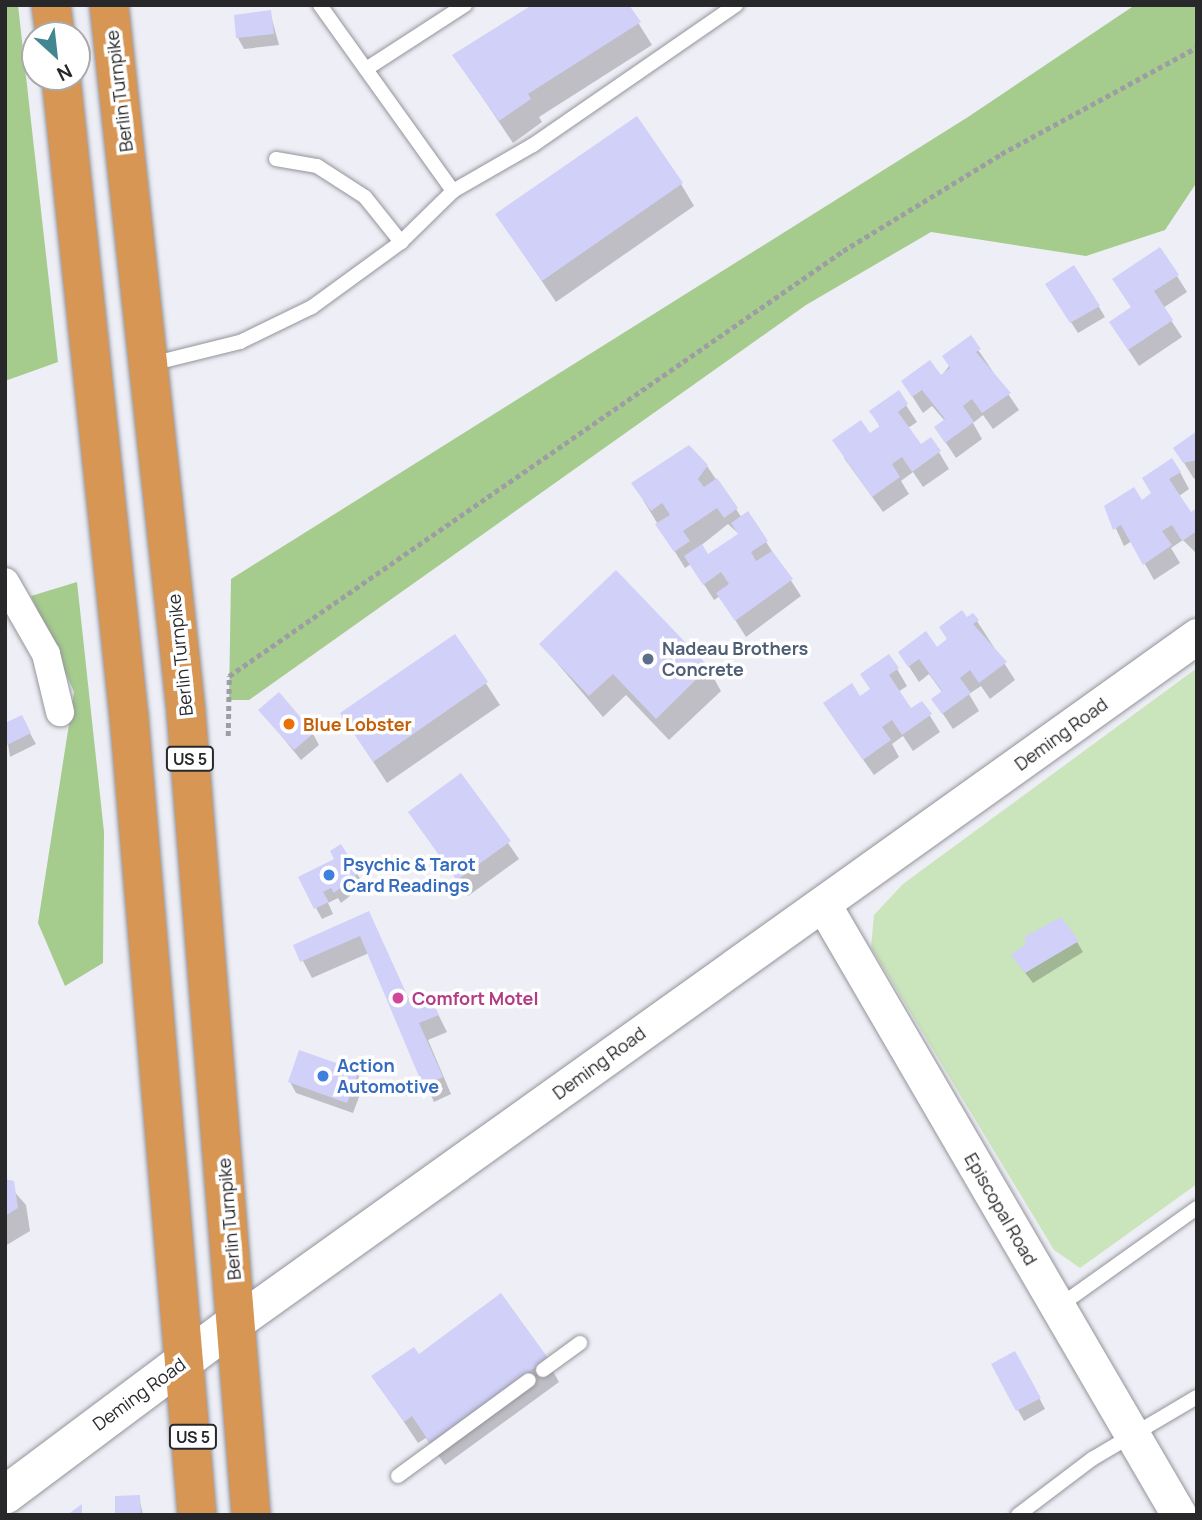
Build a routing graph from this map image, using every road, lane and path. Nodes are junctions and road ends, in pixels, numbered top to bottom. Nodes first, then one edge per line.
1 (109, 5) edge
2 (320, 5) edge
3 (465, 5) edge
4 (736, 5) edge
5 (1197, 47) edge
6 (366, 69) junction
7 (63, 91) edge
8 (276, 159) dead end
9 (453, 191) junction
10 (401, 243) junction
11 (150, 364) junction
12 (5, 582) edge
13 (1197, 636) edge
14 (60, 712) dead end
15 (228, 736) dead end
16 (823, 904) junction
17 (1197, 1208) edge
18 (1058, 1307) junction
19 (238, 1321) junction
20 (580, 1343) dead end
21 (186, 1359) junction
22 (542, 1370) dead end
23 (529, 1380) dead end
24 (1197, 1397) edge
25 (1133, 1435) junction
26 (398, 1476) dead end
27 (5, 1495) edge
28 (198, 1515) edge
29 (251, 1515) edge
30 (1018, 1515) edge
31 (1179, 1515) edge

1 - 11 highway, Berlin Turnpike / US 5
2 - 6 lane
3 - 6 lane
4 - 9 lane
5 - 15 path
6 - 9 lane
7 - 21 highway, US 5
8 - 10 lane
9 - 10 lane
10 - 11 lane
11 - 19 highway, Berlin Turnpike / US 5
12 - 14 street
13 - 16 street, Deming Road
16 - 18 street, Episcopal Road
16 - 19 street, Deming Road
17 - 18 lane
18 - 25 street, Episcopal Road
19 - 21 main road, Deming Road
19 - 29 highway, Berlin Turnpike / US 5
20 - 22 lane
21 - 27 main road, Deming Road
21 - 28 highway, US 5
23 - 26 lane
24 - 25 lane
25 - 30 lane
25 - 31 street, Episcopal Road

